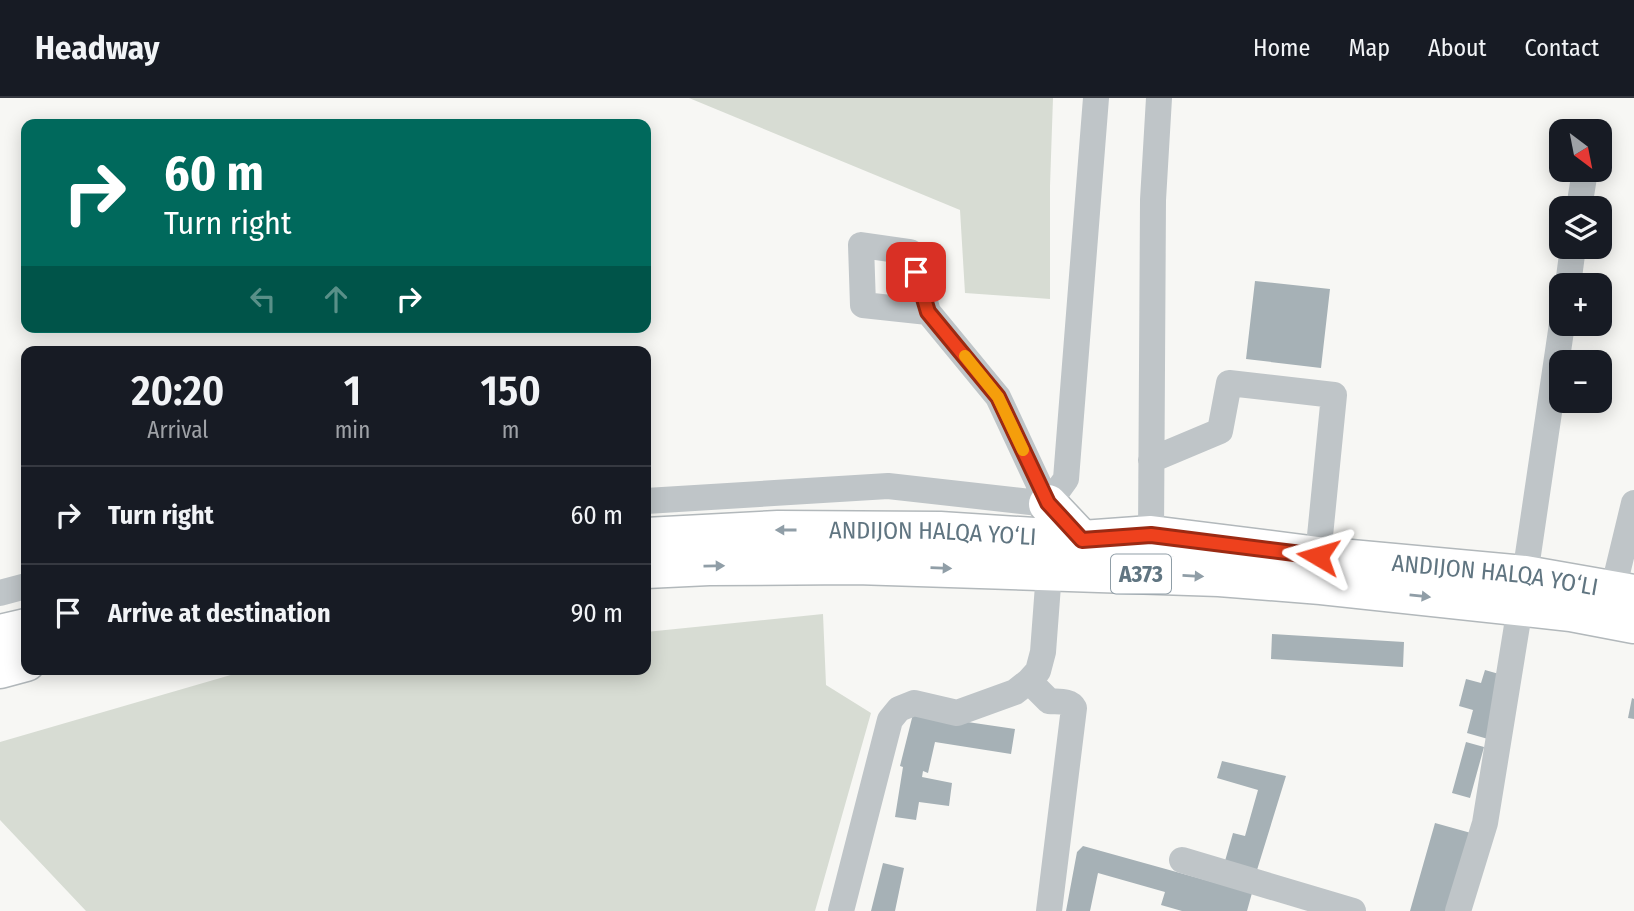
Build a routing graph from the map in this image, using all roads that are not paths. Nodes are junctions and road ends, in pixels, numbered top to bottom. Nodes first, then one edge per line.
1 (1096, 98) edge
2 (1159, 98) edge
3 (928, 312) dead end
4 (1560, 336) edge
5 (1151, 460) junction
6 (651, 502) edge
7 (1048, 503) junction
8 (1634, 503) edge
9 (1151, 535) junction
10 (651, 537) edge
11 (1082, 540) junction
12 (1318, 556) junction
13 (651, 569) edge
14 (1049, 572) junction
15 (21, 587) edge
16 (1523, 591) junction
17 (1624, 592) edge
18 (0, 593) edge
19 (1634, 624) edge
20 (21, 629) edge
21 (0, 634) edge
22 (21, 664) edge
23 (0, 669) edge
24 (1029, 681) junction
25 (1182, 860) dead end
26 (841, 911) edge
27 (1049, 911) edge
28 (1353, 911) edge
29 (1458, 911) edge

1 - 7 street
2 - 5 street
3 - 7 street
4 - 16 street
5 - 9 street
5 - 12 street
6 - 7 street
7 - 11 highway
8 - 17 street
9 - 11 highway, ANDIJON HALQA YO‘LI / A373
9 - 12 highway, ANDIJON HALQA YO‘LI / A373
11 -> 10 highway, ANDIJON HALQA YO‘LI / A373
12 - 16 highway, ANDIJON HALQA YO‘LI / A373
13 -> 14 highway, ANDIJON HALQA YO‘LI / A373
14 -> 16 highway, ANDIJON HALQA YO‘LI / A373
14 - 24 street
15 - 18 street
16 - 17 highway, ANDIJON HALQA YO‘LI / A373
16 - 19 highway, ANDIJON HALQA YO‘LI / A373
16 - 29 street
20 - 21 highway
22 - 23 highway
24 - 26 street
24 - 27 street
25 - 28 street

